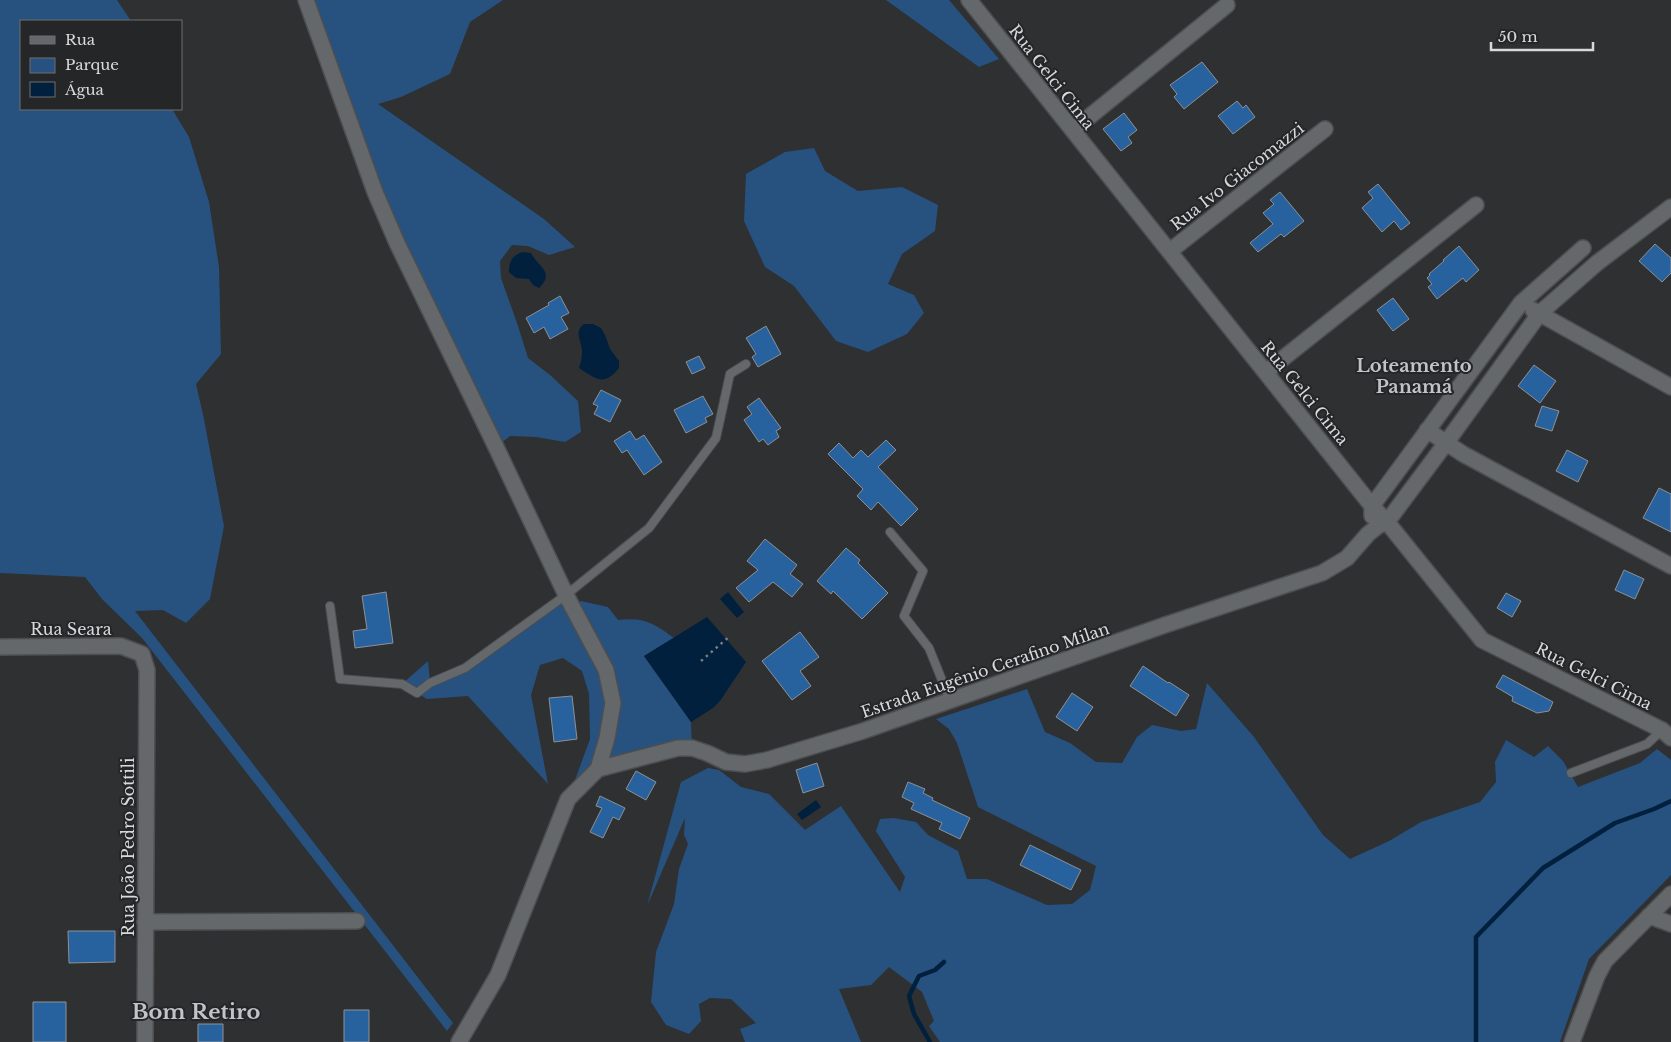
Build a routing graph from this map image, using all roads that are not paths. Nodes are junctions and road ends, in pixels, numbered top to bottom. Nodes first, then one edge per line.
1 (306, 0) edge
2 (975, 2) edge
3 (1227, 5) dead end
4 (1325, 129) dead end
5 (1073, 130) junction
6 (1476, 205) dead end
7 (1671, 207) edge
8 (1582, 248) dead end
9 (1170, 251) junction
10 (1521, 303) junction
11 (1540, 314) junction
12 (746, 364) dead end
13 (1266, 372) junction
14 (1671, 387) edge
15 (1427, 430) junction
16 (1446, 442) junction
17 (1372, 506) junction
18 (1387, 522) junction
19 (890, 532) dead end
20 (1368, 534) junction
21 (1671, 566) edge
22 (566, 595) junction
23 (330, 606) dead end
24 (0, 647) edge
25 (142, 654) joint
26 (950, 700) junction
27 (1668, 729) edge
28 (598, 769) junction
29 (1571, 773) dead end
30 (1671, 894) edge
31 (1649, 916) junction
32 (358, 921) dead end
33 (145, 922) junction
34 (1671, 924) edge
35 (144, 1042) edge
36 (459, 1042) edge
37 (1572, 1042) edge

1 - 22 street
2 - 5 street, Rua Gelci Cima
3 - 5 street
4 - 9 street, Rua Ivo Giacomazzi
5 - 9 street, Rua Gelci Cima
6 - 13 street
7 - 11 street, Estrada Eugênio Cerafino Milan
8 - 10 street
9 - 13 street, Rua Gelci Cima
10 - 11 street
10 - 15 street
11 - 14 street
11 - 16 street, Estrada Eugênio Cerafino Milan
12 - 22 lane
13 - 17 street, Rua Gelci Cima
15 - 16 street
15 - 17 street
16 - 18 street, Estrada Eugênio Cerafino Milan
16 - 21 street
17 - 18 street, Rua Gelci Cima
17 - 20 street
18 - 20 street, Estrada Eugênio Cerafino Milan
18 - 27 street, Rua Gelci Cima
19 - 26 lane
20 - 26 street, Estrada Eugênio Cerafino Milan
22 - 23 lane
22 - 28 street
24 - 25 street, Rua Seara
25 - 33 street, Rua João Pedro Sottili
26 - 28 street, Estrada Eugênio Cerafino Milan
27 - 29 lane
28 - 36 street
30 - 31 street
31 - 34 street
31 - 37 street
32 - 33 street
33 - 35 street, Rua João Pedro Sottili

